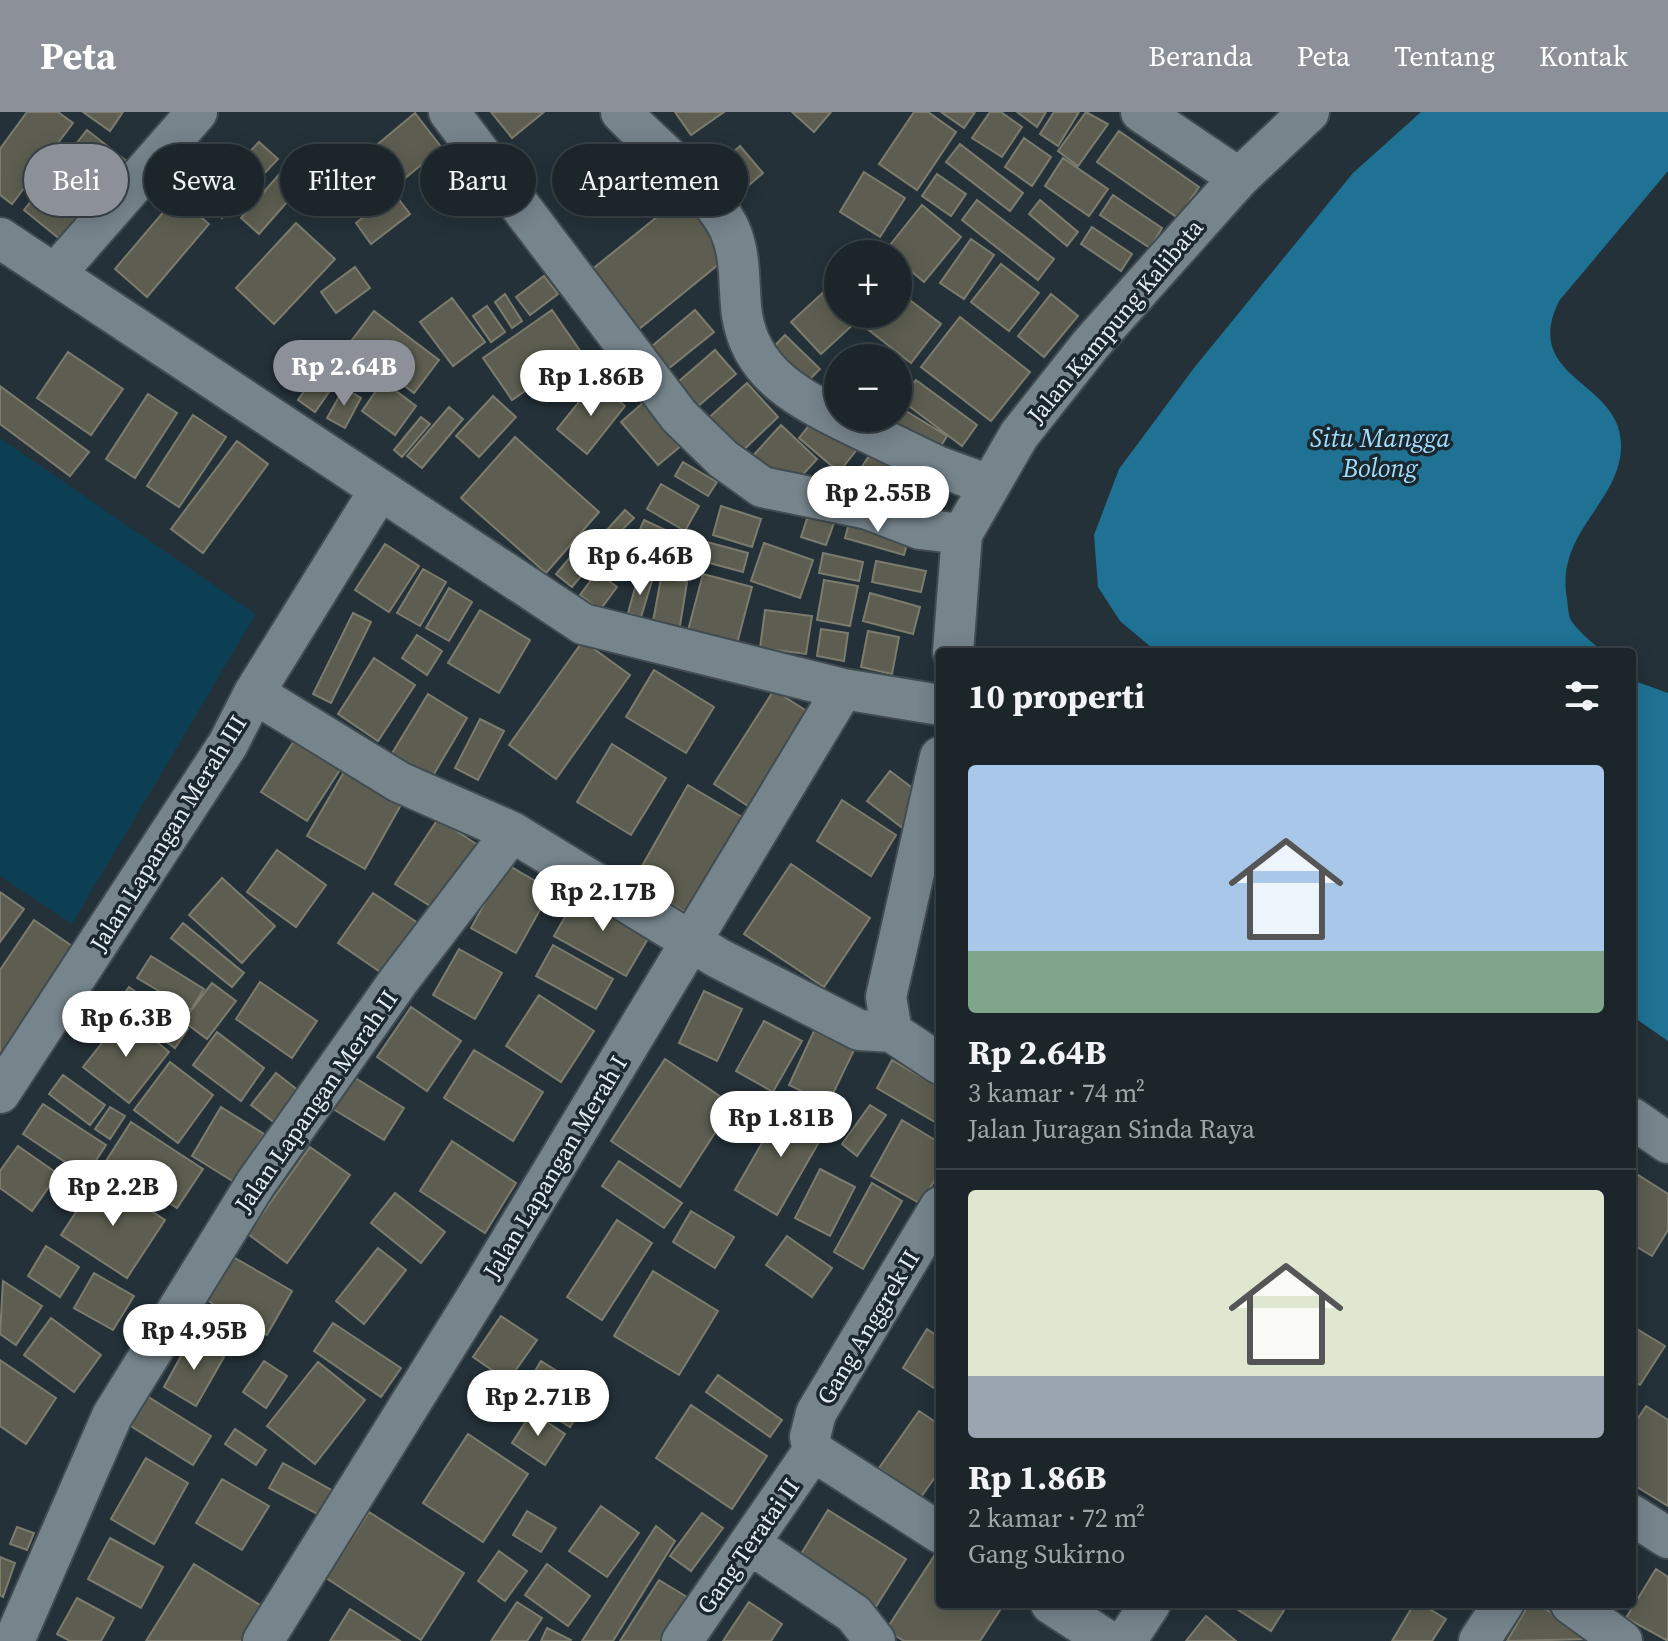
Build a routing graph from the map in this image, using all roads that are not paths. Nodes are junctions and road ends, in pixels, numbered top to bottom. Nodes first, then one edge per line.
1 (197, 112) edge
2 (449, 112) edge
3 (621, 112) edge
4 (1141, 112) edge
5 (1309, 112) edge
6 (1239, 178) junction
7 (0, 238) edge
8 (55, 274) junction
9 (824, 410) edge
10 (867, 432) edge
11 (989, 485) junction
12 (379, 491) junction
13 (962, 534) junction
14 (953, 648) edge
15 (843, 689) junction
16 (254, 693) junction
17 (936, 704) edge
18 (936, 774) edge
19 (512, 832) junction
20 (692, 940) junction
21 (892, 1032) junction
22 (936, 1061) edge
23 (0, 1093) edge
24 (1636, 1121) edge
25 (1668, 1143) edge
26 (936, 1214) edge
27 (813, 1451) junction
28 (1636, 1518) edge
29 (936, 1530) edge
30 (1668, 1538) edge
31 (750, 1544) junction
32 (1057, 1608) edge
33 (1147, 1608) edge
34 (1500, 1608) edge
35 (1577, 1608) edge
36 (14, 1641) edge
37 (263, 1641) edge
38 (682, 1641) edge
39 (875, 1641) edge
40 (1108, 1641) edge
41 (1126, 1641) edge
42 (1479, 1641) edge
43 (1622, 1641) edge

1 - 8 street
2 - 13 street
3 - 9 street
4 - 6 street
5 - 6 street, Jalan Kampung Kalibata
6 - 11 street, Jalan Kampung Kalibata
7 - 8 street
8 - 12 street
10 - 11 street
11 - 13 street, Jalan Kampung Kalibata
12 - 15 street
12 - 16 street, Jalan Lapangan Merah III
13 - 14 street, Jalan Kampung Kalibata
15 - 17 street
15 - 20 street, Jalan Lapangan Merah I
16 - 19 street, Jalan Lapangan Merah III
16 - 23 street, Jalan Lapangan Merah III
18 - 21 street
19 - 20 street, Jalan Lapangan Merah III
19 - 36 street, Jalan Lapangan Merah II
20 - 21 street, Jalan Lapangan Merah III
20 - 37 street, Jalan Lapangan Merah I
21 - 22 street
24 - 25 street
26 - 27 street, Gang Anggrek II
27 - 29 street
27 - 31 street, Gang Teratai II
28 - 30 street
31 - 38 street, Gang Teratai II
31 - 39 street
32 - 40 street
33 - 41 street
34 - 42 street
35 - 43 street

